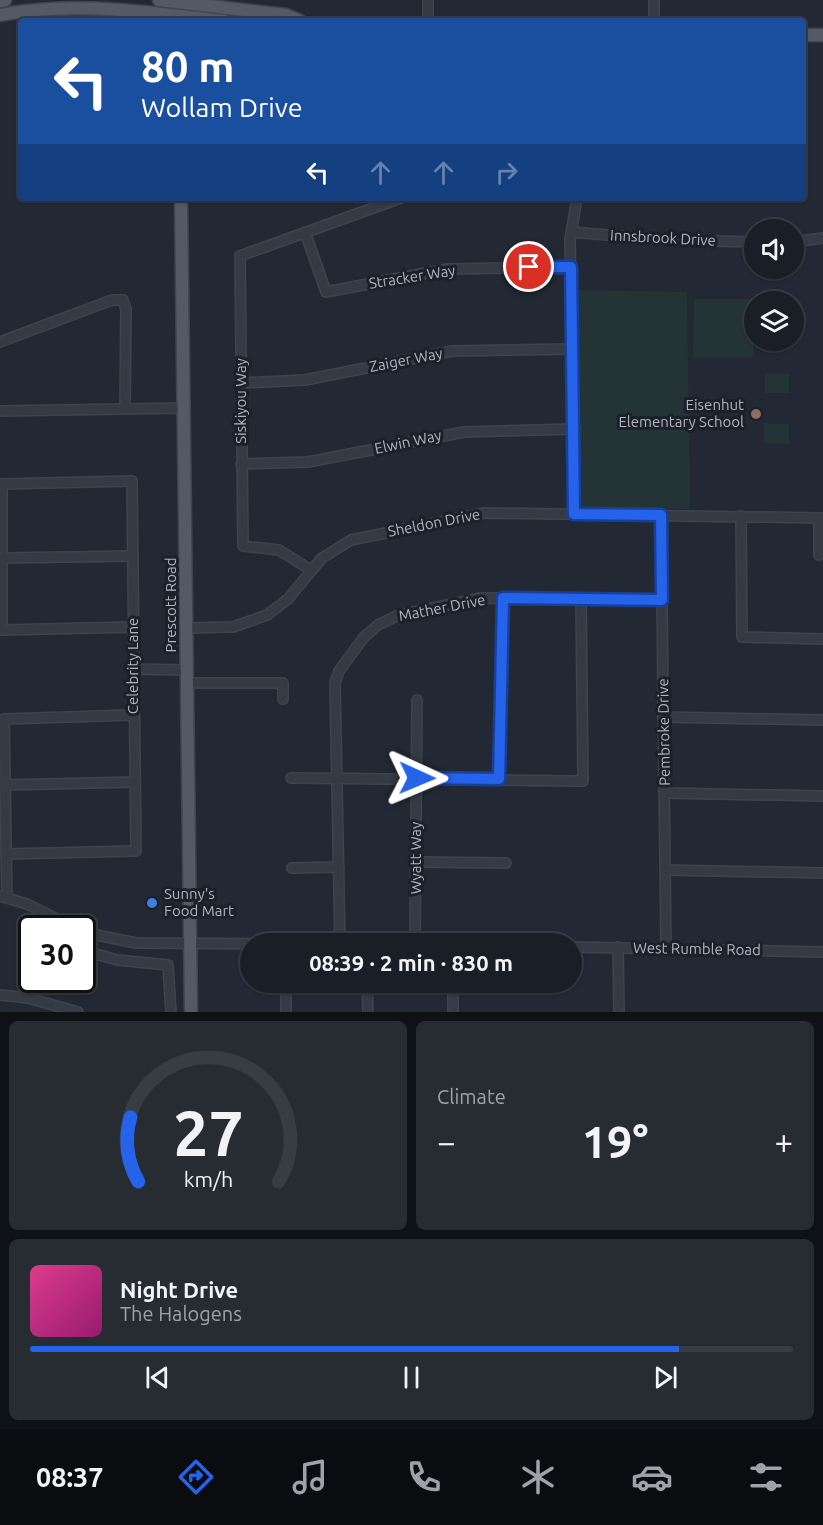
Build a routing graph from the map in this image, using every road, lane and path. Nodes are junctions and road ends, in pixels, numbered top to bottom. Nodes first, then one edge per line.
1 (5, 0) edge
2 (159, 0) edge
3 (428, 0) edge
4 (654, 0) edge
5 (0, 1) edge
6 (179, 1) edge
7 (0, 15) edge
8 (171, 18) edge
9 (179, 18) edge
10 (293, 18) edge
11 (428, 18) edge
12 (654, 18) edge
13 (806, 35) edge
14 (823, 35) edge
15 (181, 201) edge
16 (393, 201) edge
17 (577, 201) edge
18 (305, 232) junction
19 (571, 232) junction
20 (823, 238) edge
21 (804, 241) edge
22 (744, 242) edge
23 (571, 267) junction
24 (0, 342) edge
25 (572, 349) junction
26 (241, 383) junction
27 (184, 408) junction
28 (125, 409) junction
29 (0, 411) edge
30 (575, 429) junction
31 (242, 465) junction
32 (574, 514) junction
33 (661, 515) junction
34 (741, 516) junction
35 (821, 518) edge
36 (819, 555) dead end
37 (133, 556) junction
38 (2, 558) junction
39 (311, 570) junction
40 (503, 598) junction
41 (581, 599) junction
42 (662, 600) junction
43 (133, 627) junction
44 (186, 628) junction
45 (823, 639) edge
46 (133, 669) junction
47 (186, 677) junction
48 (283, 699) dead end
49 (417, 700) dead end
50 (134, 715) junction
51 (663, 717) junction
52 (823, 720) edge
53 (337, 777) junction
54 (291, 778) dead end
55 (417, 778) junction
56 (499, 779) junction
57 (135, 782) junction
58 (5, 785) junction
59 (664, 793) junction
60 (823, 796) edge
61 (6, 854) junction
62 (416, 862) junction
63 (506, 863) dead end
64 (339, 867) junction
65 (292, 868) dead end
66 (665, 870) junction
67 (823, 873) edge
68 (4, 896) edge
69 (50, 915) edge
70 (340, 933) edge
71 (416, 933) edge
72 (96, 936) edge
73 (190, 943) junction
74 (240, 944) edge
75 (582, 947) edge
76 (618, 947) junction
77 (666, 949) junction
78 (823, 952) edge
79 (96, 954) edge
80 (28, 993) edge
81 (286, 993) edge
82 (367, 993) edge
83 (453, 993) edge
84 (0, 995) edge
85 (28, 998) junction
86 (78, 1012) edge
87 (171, 1012) edge
88 (191, 1012) edge
89 (286, 1012) edge
90 (368, 1012) edge
91 (453, 1012) edge
92 (619, 1012) edge

1 - 5 main road
2 - 6 main road
3 - 11 street
4 - 12 street
6 - 9 main road
6 - 10 main road
7 - 8 main road
13 - 14 main road
15 - 27 main road, Prescott Road
16 - 18 street
17 - 19 street
18 - 23 street, Stracker Way
18 - 26 street, Siskiyou Way
19 - 22 street, Innsbrook Drive
19 - 23 street
20 - 21 street
23 - 25 street
24 - 28 street
25 - 26 street, Zaiger Way
25 - 30 street
26 - 31 street, Siskiyou Way
27 - 28 street
27 - 44 main road, Prescott Road
28 - 29 street
30 - 31 street, Elwin Way
30 - 32 street
31 - 39 street, Siskiyou Way
32 - 33 street, Sheldon Drive
32 - 39 street, Sheldon Drive
33 - 34 street, Sheldon Drive
33 - 42 street, Pembroke Drive
34 - 35 street, Sheldon Drive
34 - 45 street
35 - 36 street
37 - 38 street
37 - 38 street, Celebrity Lane
37 - 43 street, Celebrity Lane
38 - 43 street
39 - 44 street, Sheldon Drive
40 - 41 street, Mather Drive
40 - 53 street, Mather Drive
40 - 56 street
41 - 42 street, Mather Drive
41 - 56 street
42 - 51 street, Pembroke Drive
43 - 46 street, Celebrity Lane
44 - 47 main road, Prescott Road
46 - 47 street
46 - 50 street, Celebrity Lane
47 - 48 street
47 - 73 main road, Prescott Road
49 - 55 street, Wyatt Way
50 - 57 street, Celebrity Lane
50 - 58 street
51 - 52 street
51 - 59 street, Pembroke Drive
53 - 54 street
53 - 55 street
53 - 64 street, Mather Drive
55 - 56 street
55 - 62 street, Wyatt Way
57 - 58 street
57 - 61 street, Celebrity Lane
58 - 61 street
59 - 60 street
59 - 66 street, Pembroke Drive
61 - 68 street
62 - 63 street
62 - 71 street, Wyatt Way
64 - 65 street
64 - 70 street, Mather Drive
66 - 67 street
66 - 77 street, Pembroke Drive
68 - 69 street
72 - 73 street
73 - 74 street
73 - 88 main road, Prescott Road
75 - 76 street, West Rumble Road
76 - 77 street, West Rumble Road
76 - 92 street
77 - 78 street, West Rumble Road
79 - 87 street
80 - 85 street
81 - 89 street
82 - 90 street
83 - 91 street
84 - 85 street
85 - 86 street

